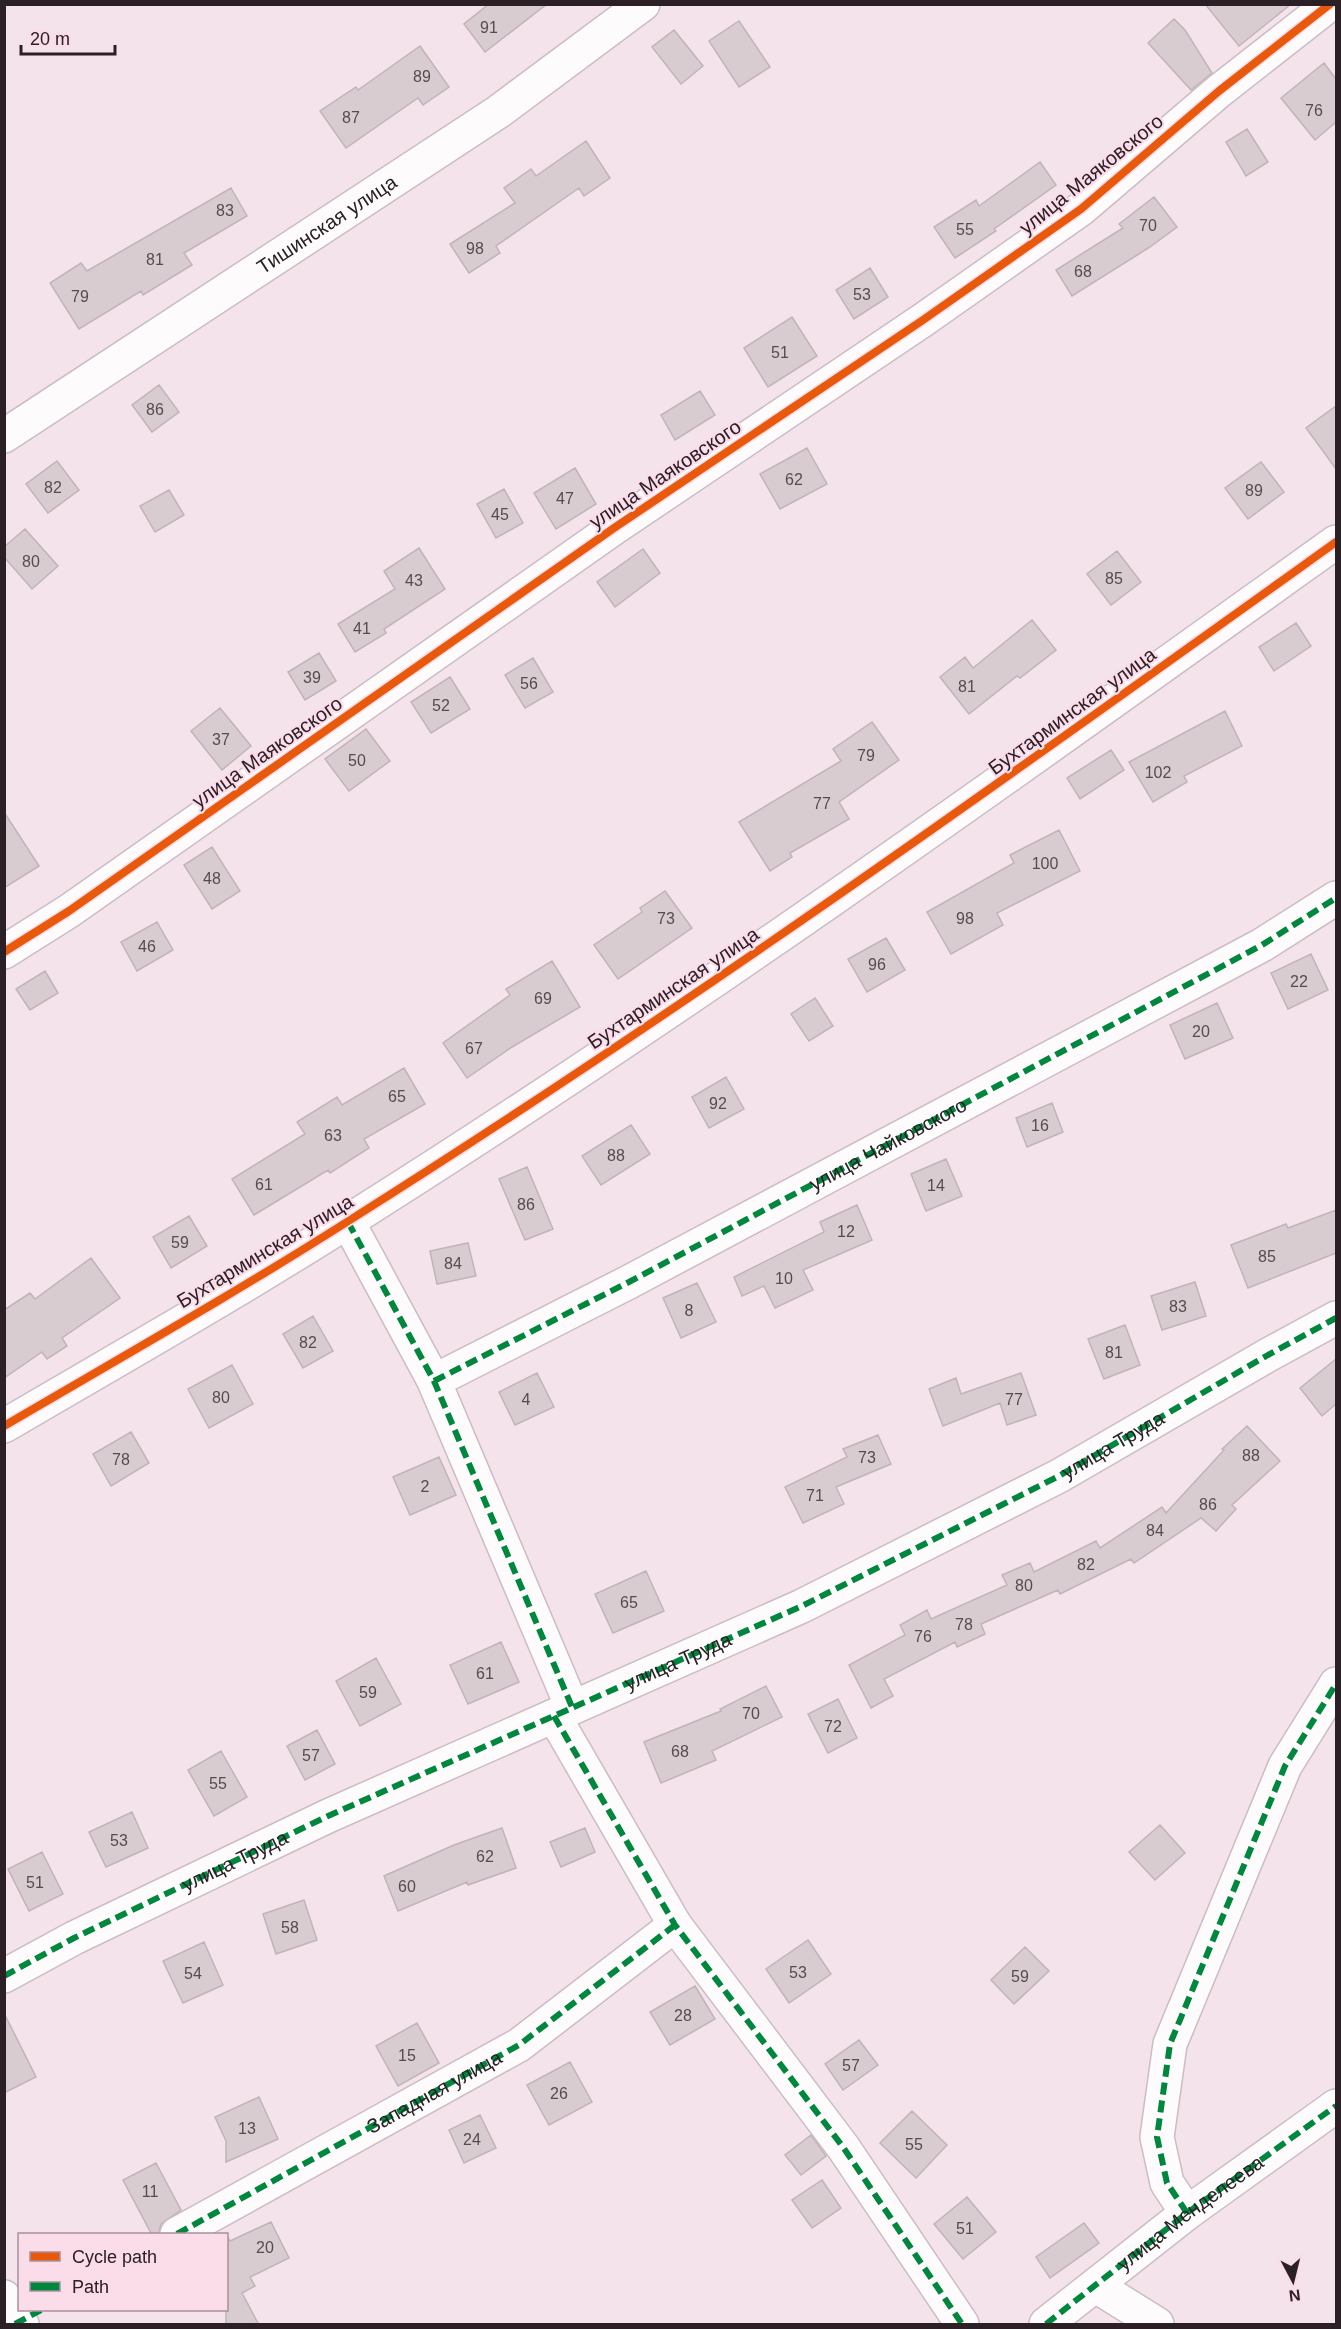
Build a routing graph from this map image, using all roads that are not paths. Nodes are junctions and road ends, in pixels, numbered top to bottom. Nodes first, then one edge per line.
1 (643, 4) edge
2 (1330, 4) edge
3 (4, 436) edge
4 (1336, 542) edge
5 (1336, 898) edge
6 (4, 952) edge
7 (348, 1222) junction
8 (1336, 1318) edge
9 (434, 1381) junction
10 (4, 1426) edge
11 (1336, 1684) edge
12 (563, 1712) junction
13 (675, 1924) junction
14 (4, 1976) edge
15 (1336, 2106) edge
16 (1187, 2214) junction
17 (181, 2233) edge
18 (1096, 2286) junction
19 (962, 2325) edge
20 (1046, 2325) edge
21 (1157, 2325) edge

1 - 3 street, Тишинская улица
2 - 6 street, улица Маяковского
4 - 7 street, Бухтарминская улица
5 - 9 street, улица Чайковского
7 - 9 street
7 - 10 street, Бухтарминская улица
8 - 12 street, улица Труда
9 - 12 street
11 - 16 street
12 - 13 street
12 - 14 street, улица Труда
13 - 17 street, Западная улица
13 - 19 street
15 - 16 street, улица Менделеева
16 - 18 street, улица Менделеева
18 - 20 street, улица Менделеева
18 - 21 street

